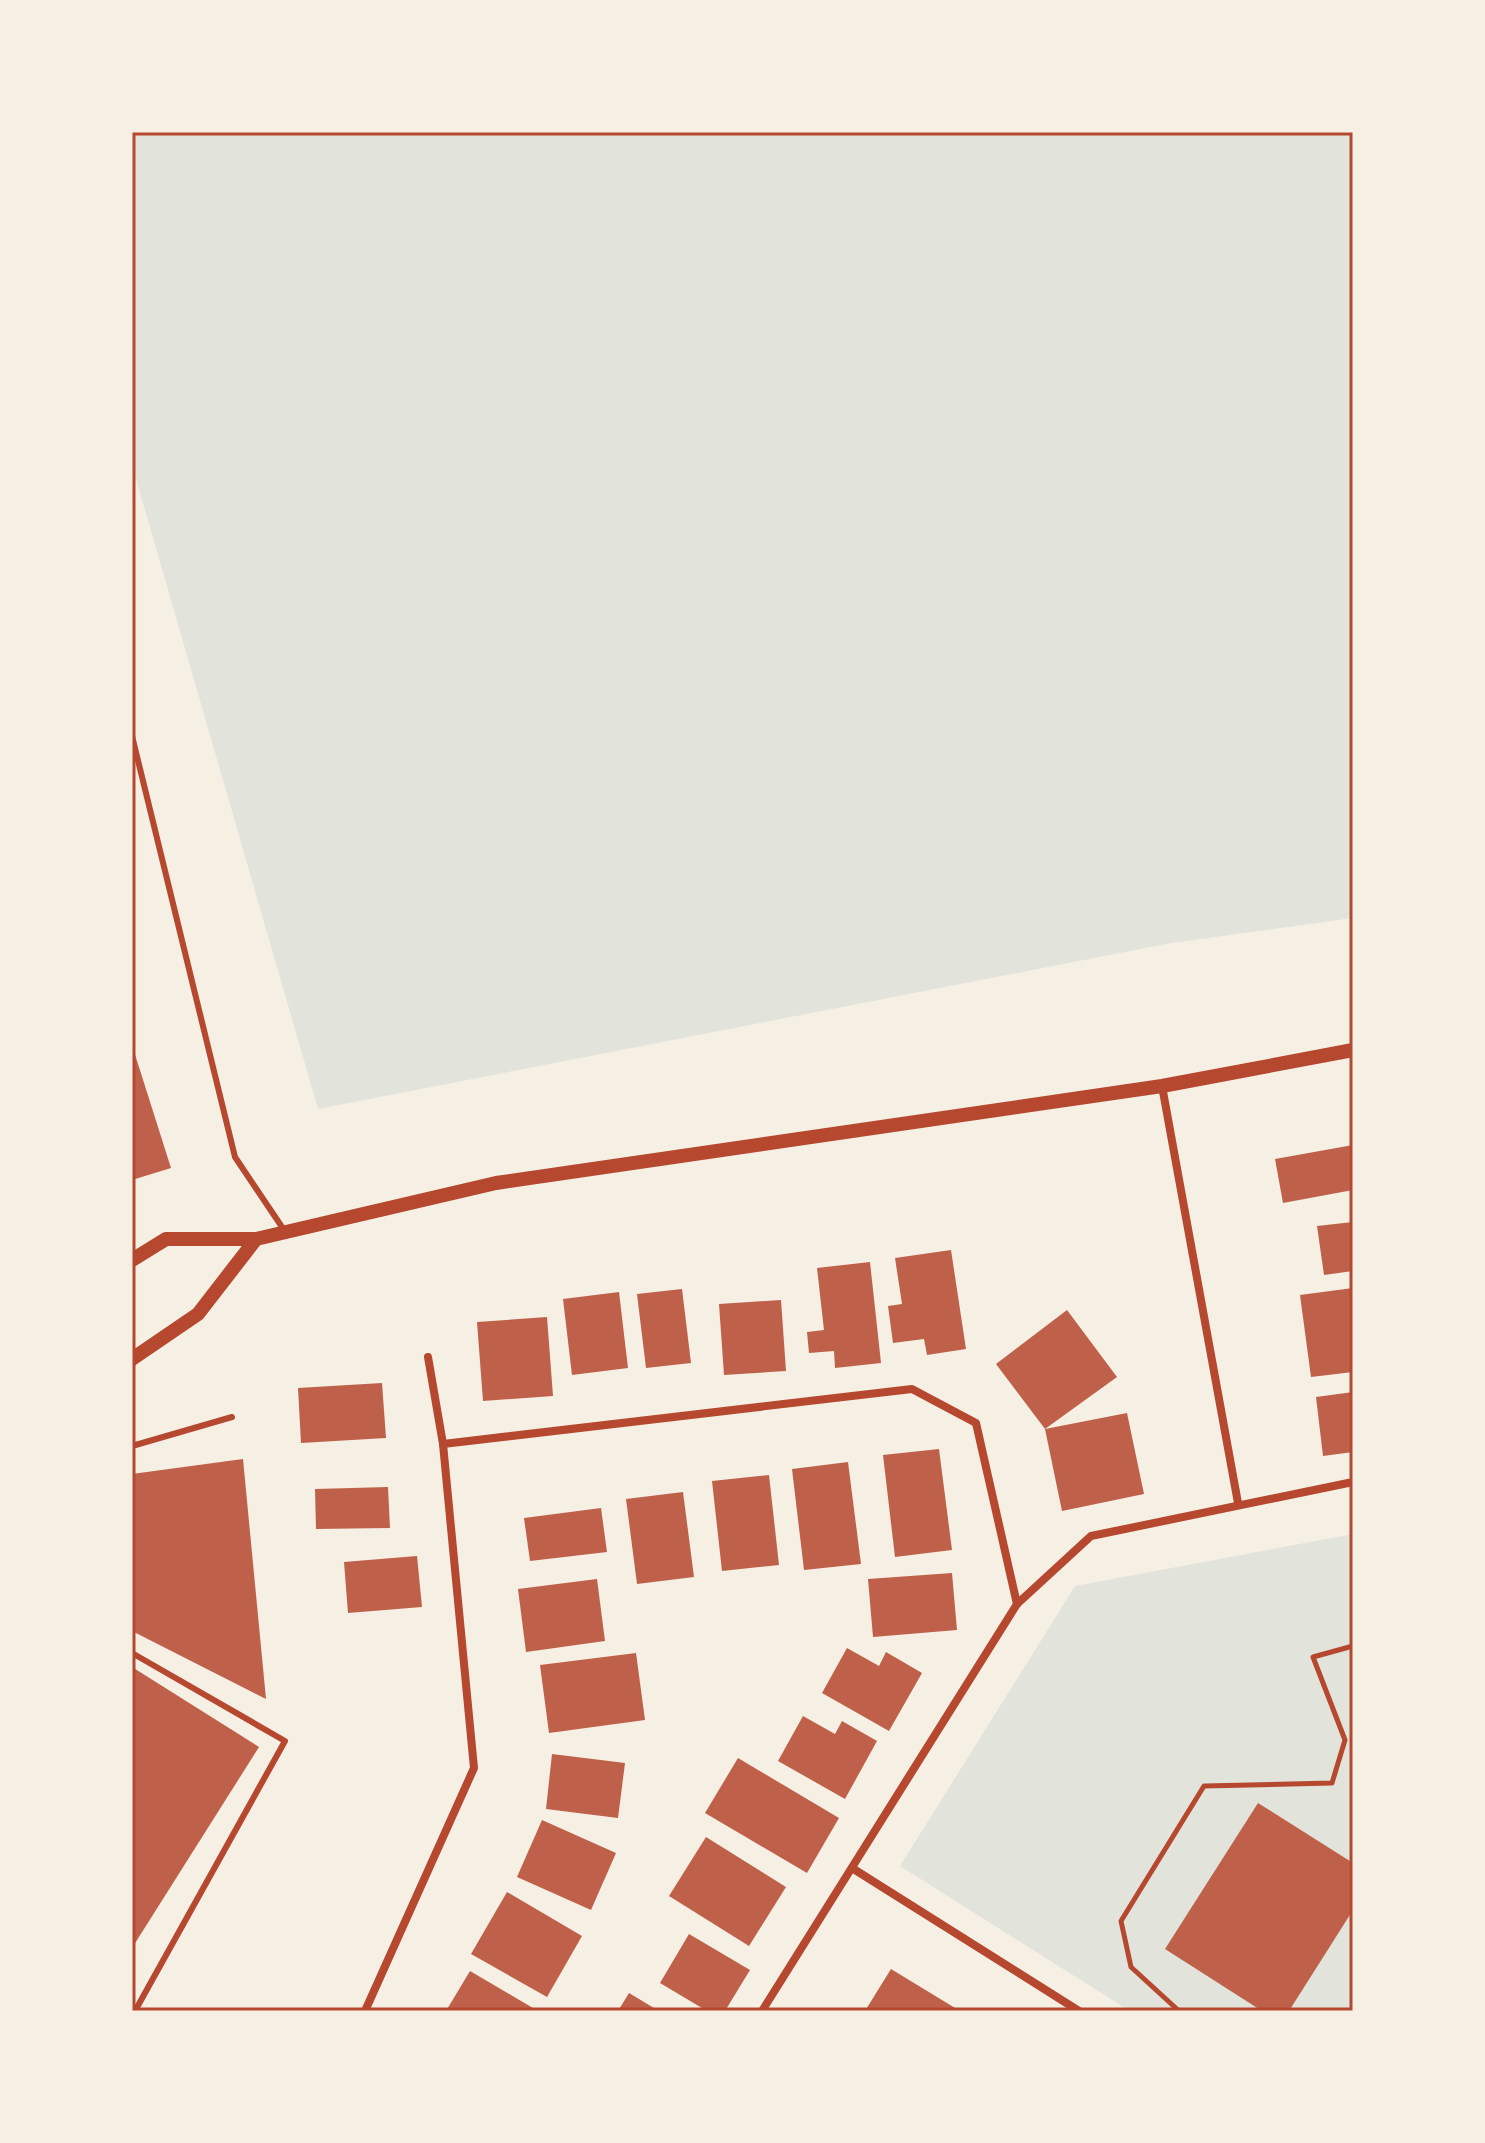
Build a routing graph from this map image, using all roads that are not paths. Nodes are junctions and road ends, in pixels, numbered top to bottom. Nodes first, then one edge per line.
1 (132, 736) edge
2 (1353, 1050) edge
3 (1162, 1086) junction
4 (284, 1230) junction
5 (256, 1239) junction
6 (132, 1260) edge
7 (428, 1357) dead end
8 (132, 1359) edge
9 (232, 1417) dead end
10 (443, 1444) junction
11 (132, 1446) edge
12 (1353, 1482) edge
13 (1238, 1503) junction
14 (1017, 1604) junction
15 (132, 1653) edge
16 (852, 1868) junction
17 (135, 2011) edge
18 (365, 2011) edge
19 (762, 2011) edge
20 (1079, 2011) edge

1 - 4 lane
2 - 3 street
3 - 4 street
3 - 13 street
4 - 5 street
5 - 6 street
5 - 8 street
7 - 10 street
9 - 11 lane
10 - 14 street
10 - 18 street
12 - 13 street
13 - 14 street
14 - 16 street
15 - 17 lane
16 - 19 street
16 - 20 street

